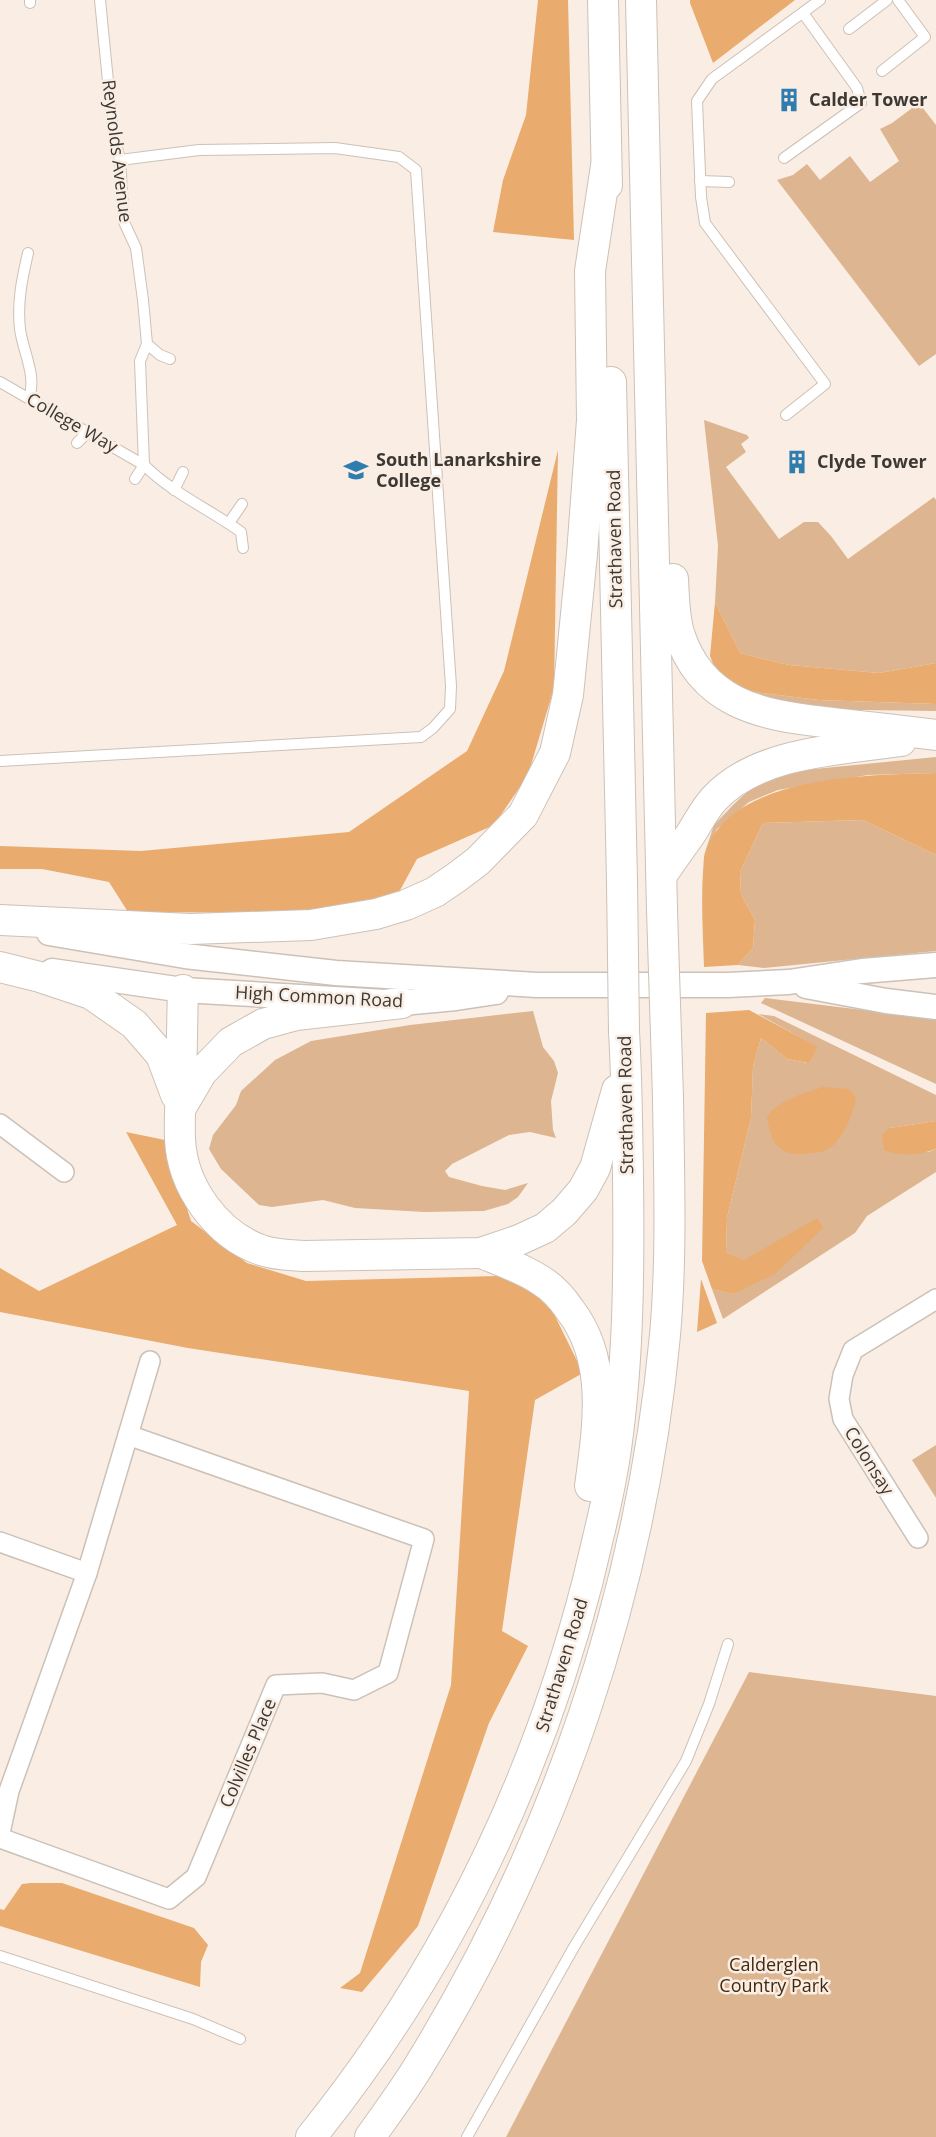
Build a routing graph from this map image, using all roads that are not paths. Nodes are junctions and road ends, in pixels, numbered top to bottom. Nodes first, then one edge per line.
1 (100, 0) edge
2 (603, 0) edge
3 (641, 0) edge
4 (820, 0) edge
5 (887, 0) edge
6 (898, 0) edge
7 (803, 13) junction
8 (849, 29) dead end
9 (882, 71) dead end
10 (784, 158) dead end
11 (120, 160) junction
12 (606, 166) junction
13 (700, 181) junction
14 (729, 182) dead end
15 (28, 253) dead end
16 (649, 314) junction
17 (147, 344) junction
18 (170, 359) dead end
19 (0, 382) edge
20 (18, 392) junction
21 (29, 398) junction
22 (13, 404) dead end
23 (786, 415) dead end
24 (88, 433) junction
25 (77, 443) dead end
26 (144, 465) junction
27 (183, 472) dead end
28 (135, 480) dead end
29 (174, 490) junction
30 (196, 502) junction
31 (242, 504) dead end
32 (189, 513) dead end
33 (229, 523) junction
34 (243, 548) dead end
35 (936, 735) edge
36 (0, 761) edge
37 (662, 874) junction
38 (0, 920) edge
39 (0, 925) edge
40 (185, 956) junction
41 (0, 961) edge
42 (936, 965) edge
43 (0, 967) edge
44 (789, 982) junction
45 (537, 985) junction
46 (183, 989) junction
47 (936, 999) edge
48 (886, 1001) junction
49 (402, 1003) junction
50 (936, 1007) edge
51 (625, 1046) junction
52 (181, 1109) junction
53 (0, 1124) edge
54 (64, 1172) dead end
55 (481, 1253) junction
56 (936, 1299) edge
57 (150, 1361) dead end
58 (128, 1435) junction
59 (918, 1538) dead end
60 (0, 1542) edge
61 (87, 1573) junction
62 (728, 1644) dead end
63 (553, 1700) junction
64 (0, 1836) edge
65 (0, 1956) edge
66 (240, 2039) dead end
67 (311, 2137) edge
68 (370, 2137) edge
69 (467, 2137) edge

1 - 11 lane, Reynolds Avenue
2 - 12 main road, Strathaven Road
3 - 16 main road, Strathaven Road
4 - 7 lane
5 - 8 lane
6 - 9 lane
7 - 10 lane
7 - 13 lane
11 - 17 lane, Reynolds Avenue
11 - 36 lane
12 - 38 main road
12 - 51 main road, Strathaven Road, bridge
13 - 14 lane
13 - 23 lane
15 - 21 lane
16 - 35 main road
16 - 37 main road, Strathaven Road
17 - 18 lane
17 - 26 lane, Reynolds Avenue
19 - 20 lane, College Way
20 - 21 lane, College Way
20 - 22 lane
21 - 24 lane, College Way
24 - 25 lane
24 - 26 lane, College Way
26 - 28 lane
26 - 29 lane, College Way
27 - 29 lane
29 - 30 lane, College Way
30 - 32 lane
30 - 33 lane, College Way
31 - 33 lane
33 - 34 lane
35 - 37 main road
37 - 68 main road, Strathaven Road, bridge
39 - 40 street, High Common Road
40 - 45 street, High Common Road
40 - 46 street
41 - 46 street, High Common Road
42 - 44 street, High Common Road
43 - 52 main road
44 - 45 street, High Common Road
44 - 48 street, High Common Road
45 - 49 street, High Common Road
46 - 49 street, High Common Road
46 - 52 main road
47 - 48 street, High Common Road
48 - 50 street, High Common Road
49 - 52 main road
51 - 55 main road
51 - 63 main road, Strathaven Road
52 - 55 main road
53 - 54 street
55 - 63 main road
56 - 59 street, Colonsay
57 - 58 street, Colvilles Place
58 - 61 street, Colvilles Place
58 - 64 street, Colvilles Place
60 - 61 street
61 - 64 street, Colvilles Place
62 - 69 lane
63 - 67 main road, Strathaven Road
65 - 66 lane

